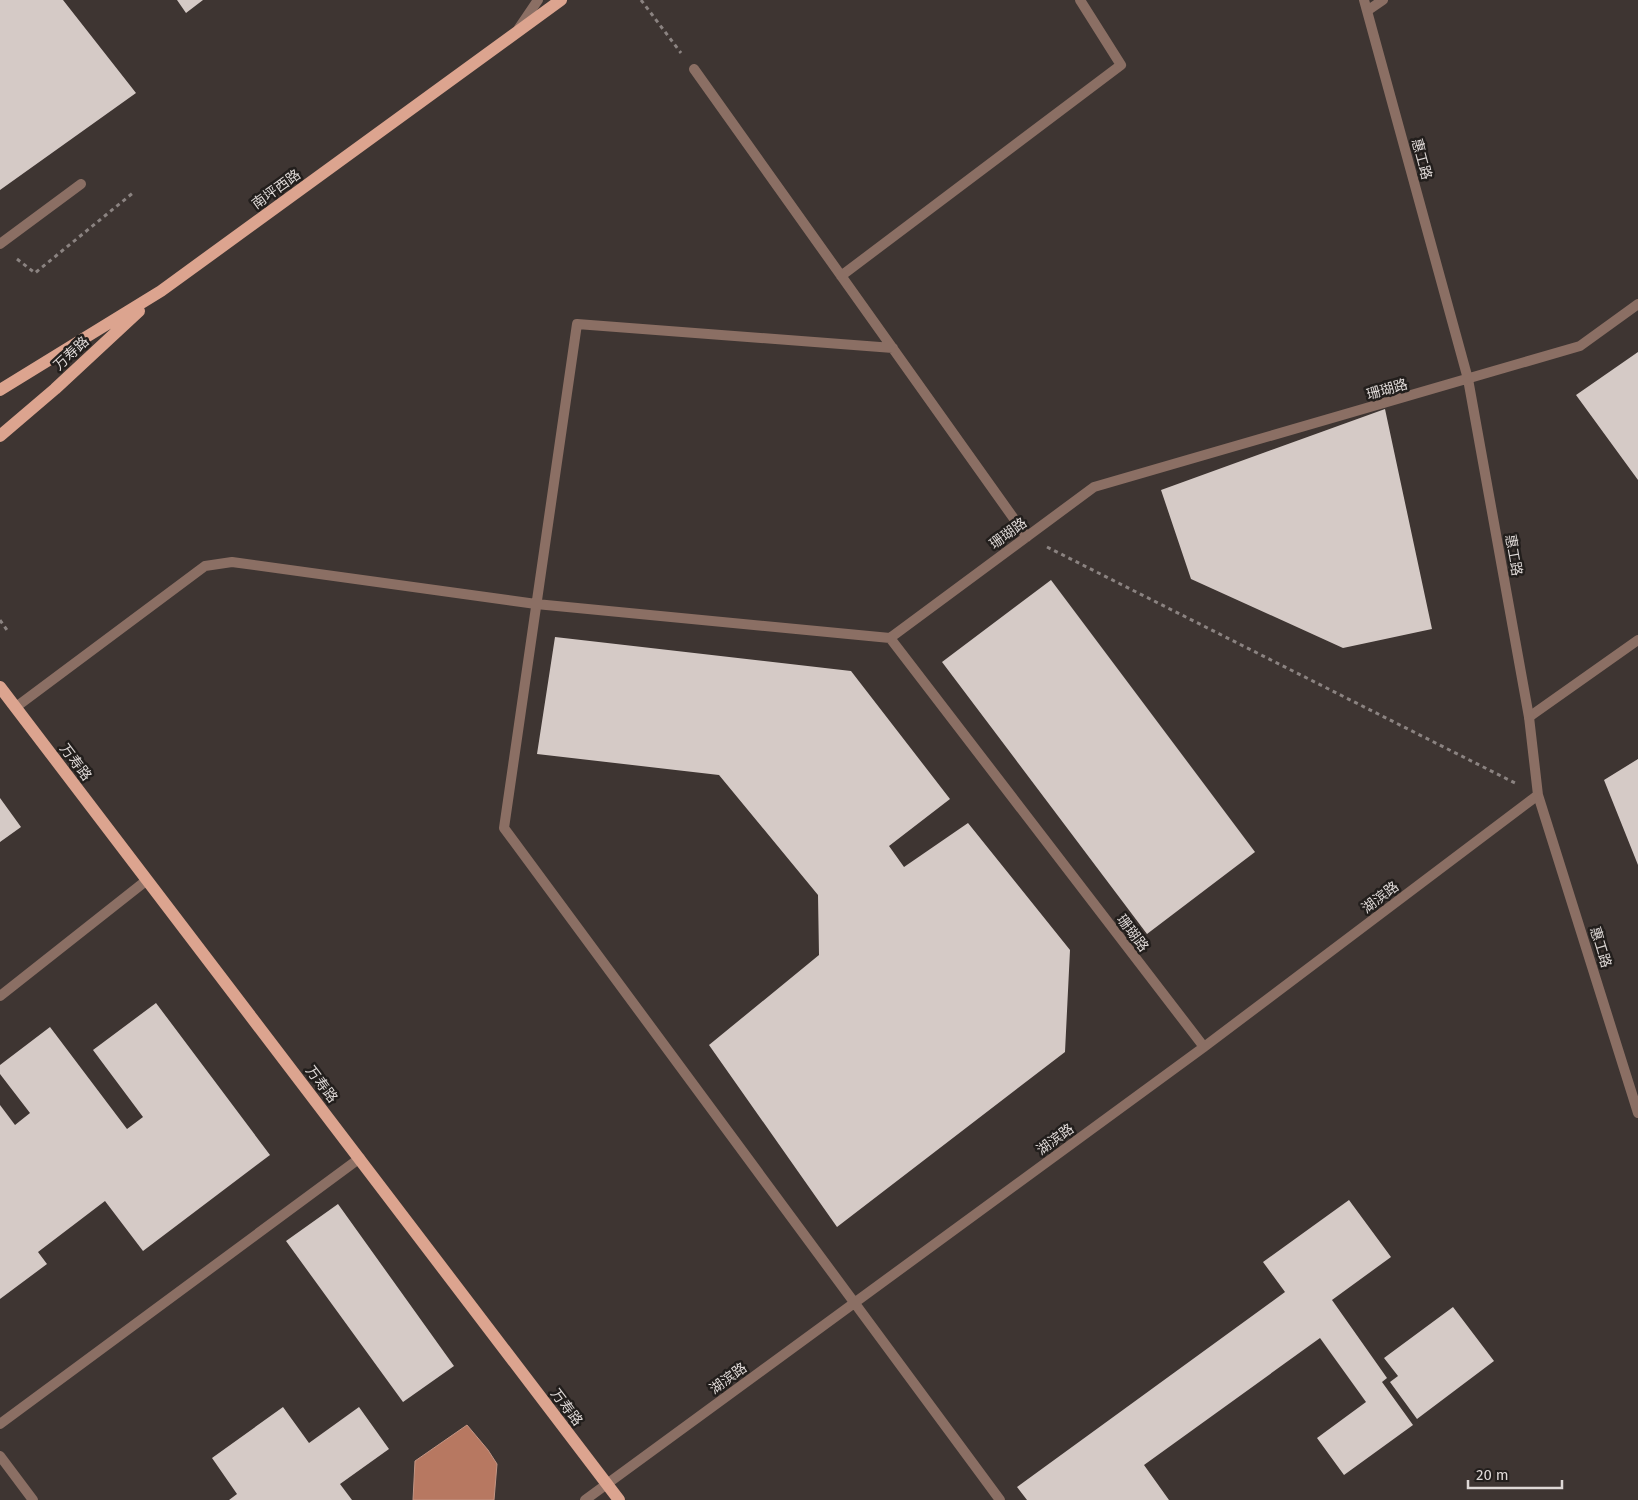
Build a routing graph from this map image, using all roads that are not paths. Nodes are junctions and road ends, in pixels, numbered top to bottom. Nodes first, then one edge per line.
1 (538, 0) edge
2 (561, 0) edge
3 (1080, 0) edge
4 (1364, 0) edge
5 (1383, 0) edge
6 (1367, 11) junction
7 (515, 33) junction
8 (694, 69) road end
9 (81, 184) dead end
10 (0, 244) edge
11 (841, 276) junction
12 (161, 291) junction
13 (1638, 304) edge
14 (892, 348) junction
15 (1468, 379) junction
16 (0, 390) edge
17 (0, 436) edge
18 (1027, 537) junction
19 (536, 604) junction
20 (890, 638) junction
21 (1638, 640) edge
22 (0, 687) edge
23 (16, 707) junction
24 (1529, 718) junction
25 (1538, 795) junction
26 (147, 880) junction
27 (0, 996) edge
28 (1204, 1047) junction
29 (1638, 1113) edge
30 (360, 1158) junction
31 (855, 1302) junction
32 (0, 1424) edge
33 (0, 1456) edge
34 (607, 1484) junction
35 (33, 1500) edge
36 (585, 1500) edge
37 (619, 1500) edge
38 (1000, 1500) edge

1 - 7 street
2 - 7 main road, 南坪西路
3 - 11 street
4 - 6 street, 惠工路
5 - 6 street
6 - 15 street, 惠工路
7 - 12 main road, 南坪西路
8 - 11 street
9 - 10 street
11 - 14 street
12 - 16 main road, 南坪西路
12 - 17 main road, 万寿路
13 - 15 street, 珊瑚路
14 - 18 street
14 - 19 street
15 - 18 street, 珊瑚路
15 - 24 street, 惠工路
18 - 20 street, 珊瑚路
19 - 20 street
19 - 23 street
19 - 31 street
20 - 28 street, 珊瑚路
21 - 24 street
22 - 23 main road, 万寿路
23 - 26 main road, 万寿路
24 - 25 street, 惠工路
25 - 28 street, 湖滨路
25 - 29 street, 惠工路
26 - 27 street
26 - 30 main road, 万寿路
28 - 31 street, 湖滨路
30 - 32 street
30 - 34 main road, 万寿路
31 - 34 street, 湖滨路
31 - 38 street
33 - 35 street
34 - 36 street, 湖滨路
34 - 37 main road, 万寿路

